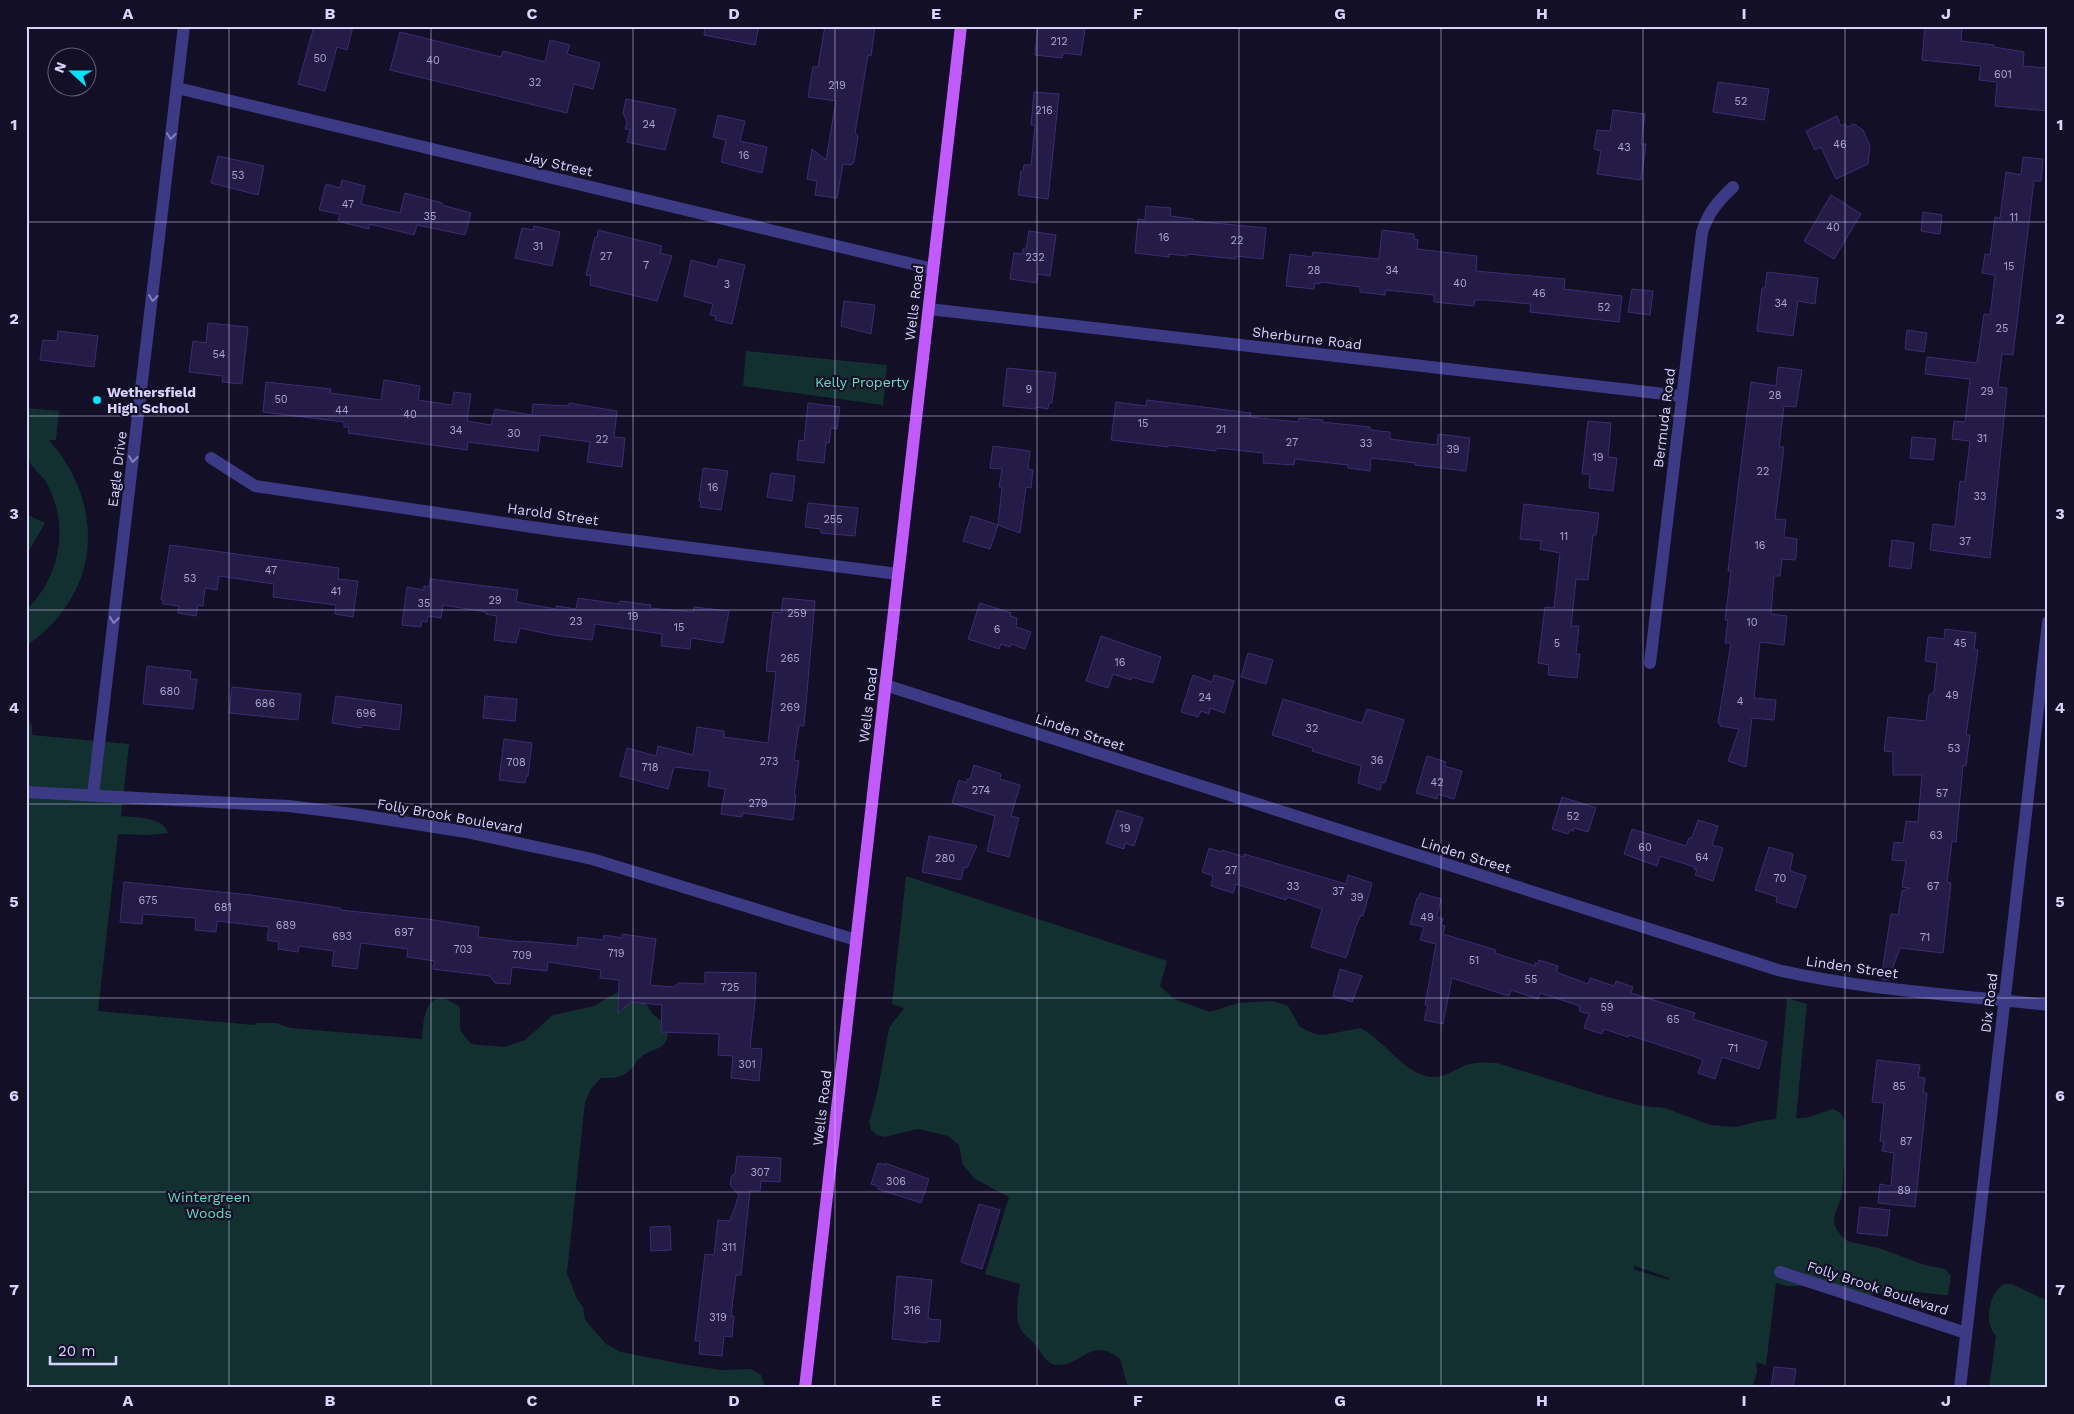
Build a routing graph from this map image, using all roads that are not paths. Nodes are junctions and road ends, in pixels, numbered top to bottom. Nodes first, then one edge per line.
1 (184, 26) edge
2 (961, 26) edge
3 (177, 88) junction
4 (1733, 187) dead end
5 (934, 269) junction
6 (929, 309) junction
7 (1682, 396) junction
8 (211, 458) dead end
9 (898, 574) junction
10 (2048, 622) edge
11 (1650, 663) dead end
12 (885, 685) junction
13 (26, 792) edge
14 (93, 796) junction
15 (856, 940) junction
16 (2005, 1000) junction
17 (2048, 1005) edge
18 (1780, 1272) dead end
19 (1966, 1333) junction
20 (805, 1388) edge
21 (1960, 1388) edge

1 - 3 street, Eagle Drive
2 - 5 main road, Wells Road
3 - 5 street, Jay Street
3 -> 14 street, Eagle Drive
4 - 7 street, Bermuda Road
5 - 6 main road, Wells Road
6 - 7 street, Sherburne Road
6 - 9 main road, Wells Road
7 - 11 street, Bermuda Road
8 - 9 street, Harold Street
9 - 12 main road, Wells Road
10 - 16 street, Dix Road
12 - 15 main road, Wells Road
12 - 16 street, Linden Street
13 - 14 street, Folly Brook Boulevard
14 - 15 street, Folly Brook Boulevard
15 - 20 main road, Wells Road
16 - 17 street, Linden Street
16 - 19 street, Dix Road
18 - 19 street, Folly Brook Boulevard
19 - 21 street, Dix Road

